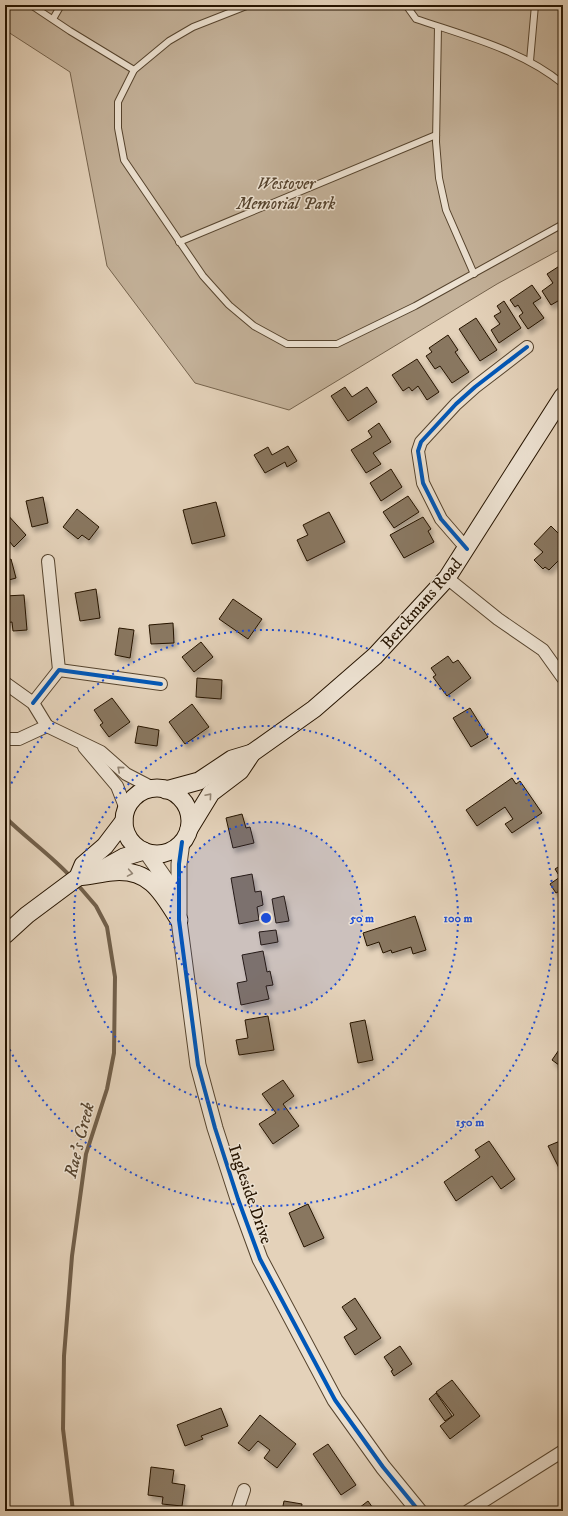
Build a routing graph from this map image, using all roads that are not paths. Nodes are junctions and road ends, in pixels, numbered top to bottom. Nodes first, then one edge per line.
1 (31, 5) edge
2 (61, 5) edge
3 (249, 5) edge
4 (406, 5) edge
5 (535, 5) edge
6 (53, 19) junction
7 (438, 27) junction
8 (530, 61) junction
9 (134, 70) junction
10 (563, 84) edge
11 (436, 135) junction
12 (563, 224) edge
13 (179, 242) junction
14 (474, 274) junction
15 (527, 347) dead end
16 (563, 396) edge
17 (467, 549) junction
18 (48, 561) dead end
19 (447, 578) junction
20 (59, 670) junction
21 (563, 678) edge
22 (5, 683) edge
23 (161, 684) dead end
24 (33, 703) junction
25 (47, 726) junction
26 (5, 739) edge
27 (82, 744) junction
28 (252, 754) junction
29 (160, 789) junction
30 (125, 815) junction
31 (185, 836) junction
32 (145, 852) junction
33 (85, 877) junction
34 (179, 920) junction
35 (5, 935) edge
36 (563, 1451) edge
37 (244, 1490) dead end
38 (237, 1511) edge
39 (419, 1511) edge
40 (468, 1511) edge

1 - 6 lane
2 - 6 lane
3 - 9 lane
4 - 7 lane
5 - 8 lane
6 - 9 lane
7 - 8 lane
7 - 11 lane
8 - 10 lane
9 - 13 lane
11 - 13 lane
11 - 14 lane
12 - 14 lane
13 - 14 lane
15 - 17 street
16 - 17 main road, Berckmans Road
17 - 19 main road, Berckmans Road
18 - 20 street
19 - 21 street
19 - 28 main road, Berckmans Road
20 - 23 street
20 - 24 street
22 - 24 street
24 - 25 street
25 - 26 street
25 - 27 street
29 -> 27 street
27 - 30 street
28 - 29 main road, Berckmans Road
31 -> 28 main road, Berckmans Road
29 - 30 main road
29 - 31 main road
30 - 32 main road
30 - 33 main road
31 - 32 main road
31 - 34 street, Ingleside Drive
32 - 33 main road
32 - 34 street, Ingleside Drive
33 -> 34 main road
33 - 35 main road
34 - 39 street, Ingleside Drive
36 - 40 street
37 - 38 street

